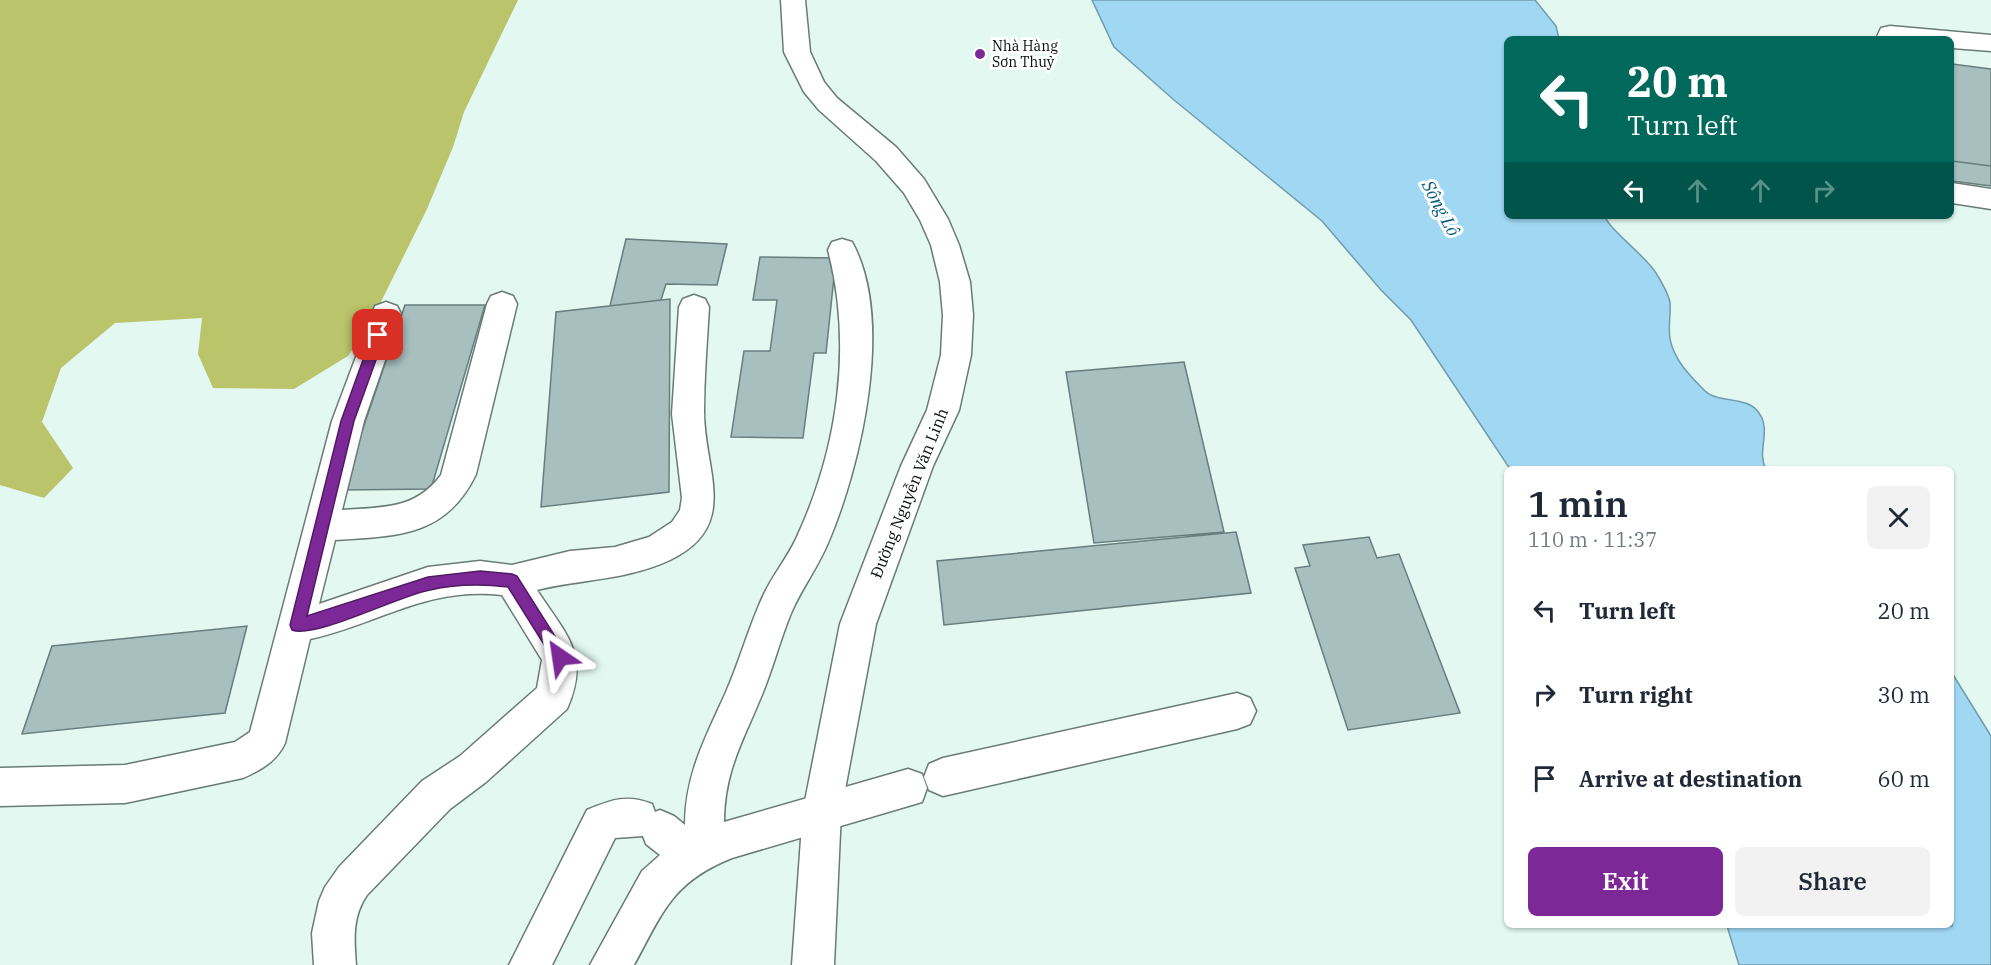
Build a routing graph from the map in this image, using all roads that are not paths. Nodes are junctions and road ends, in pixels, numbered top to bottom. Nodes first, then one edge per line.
1 (793, 0) edge
2 (1954, 40) edge
3 (1991, 43) edge
4 (1954, 193) edge
5 (1991, 199) edge
6 (842, 250) dead end
7 (502, 304) dead end
8 (694, 307) dead end
9 (386, 314) dead end
10 (320, 525) junction
11 (512, 581) junction
12 (298, 625) junction
13 (1237, 711) dead end
14 (0, 787) edge
15 (822, 812) junction
16 (698, 852) junction
17 (336, 965) edge
18 (530, 965) edge
19 (611, 965) edge
20 (813, 965) edge

1 - 15 main road, Đường Nguyễn Văn Linh
2 - 3 main road
4 - 5 main road
6 - 16 main road
7 - 10 main road
8 - 11 main road
9 - 10 main road
10 - 12 main road
11 - 12 main road
11 - 17 main road
12 - 14 main road
13 - 15 main road
15 - 16 main road
15 - 20 main road, Đường Nguyễn Văn Linh
16 - 18 main road
16 - 19 main road

